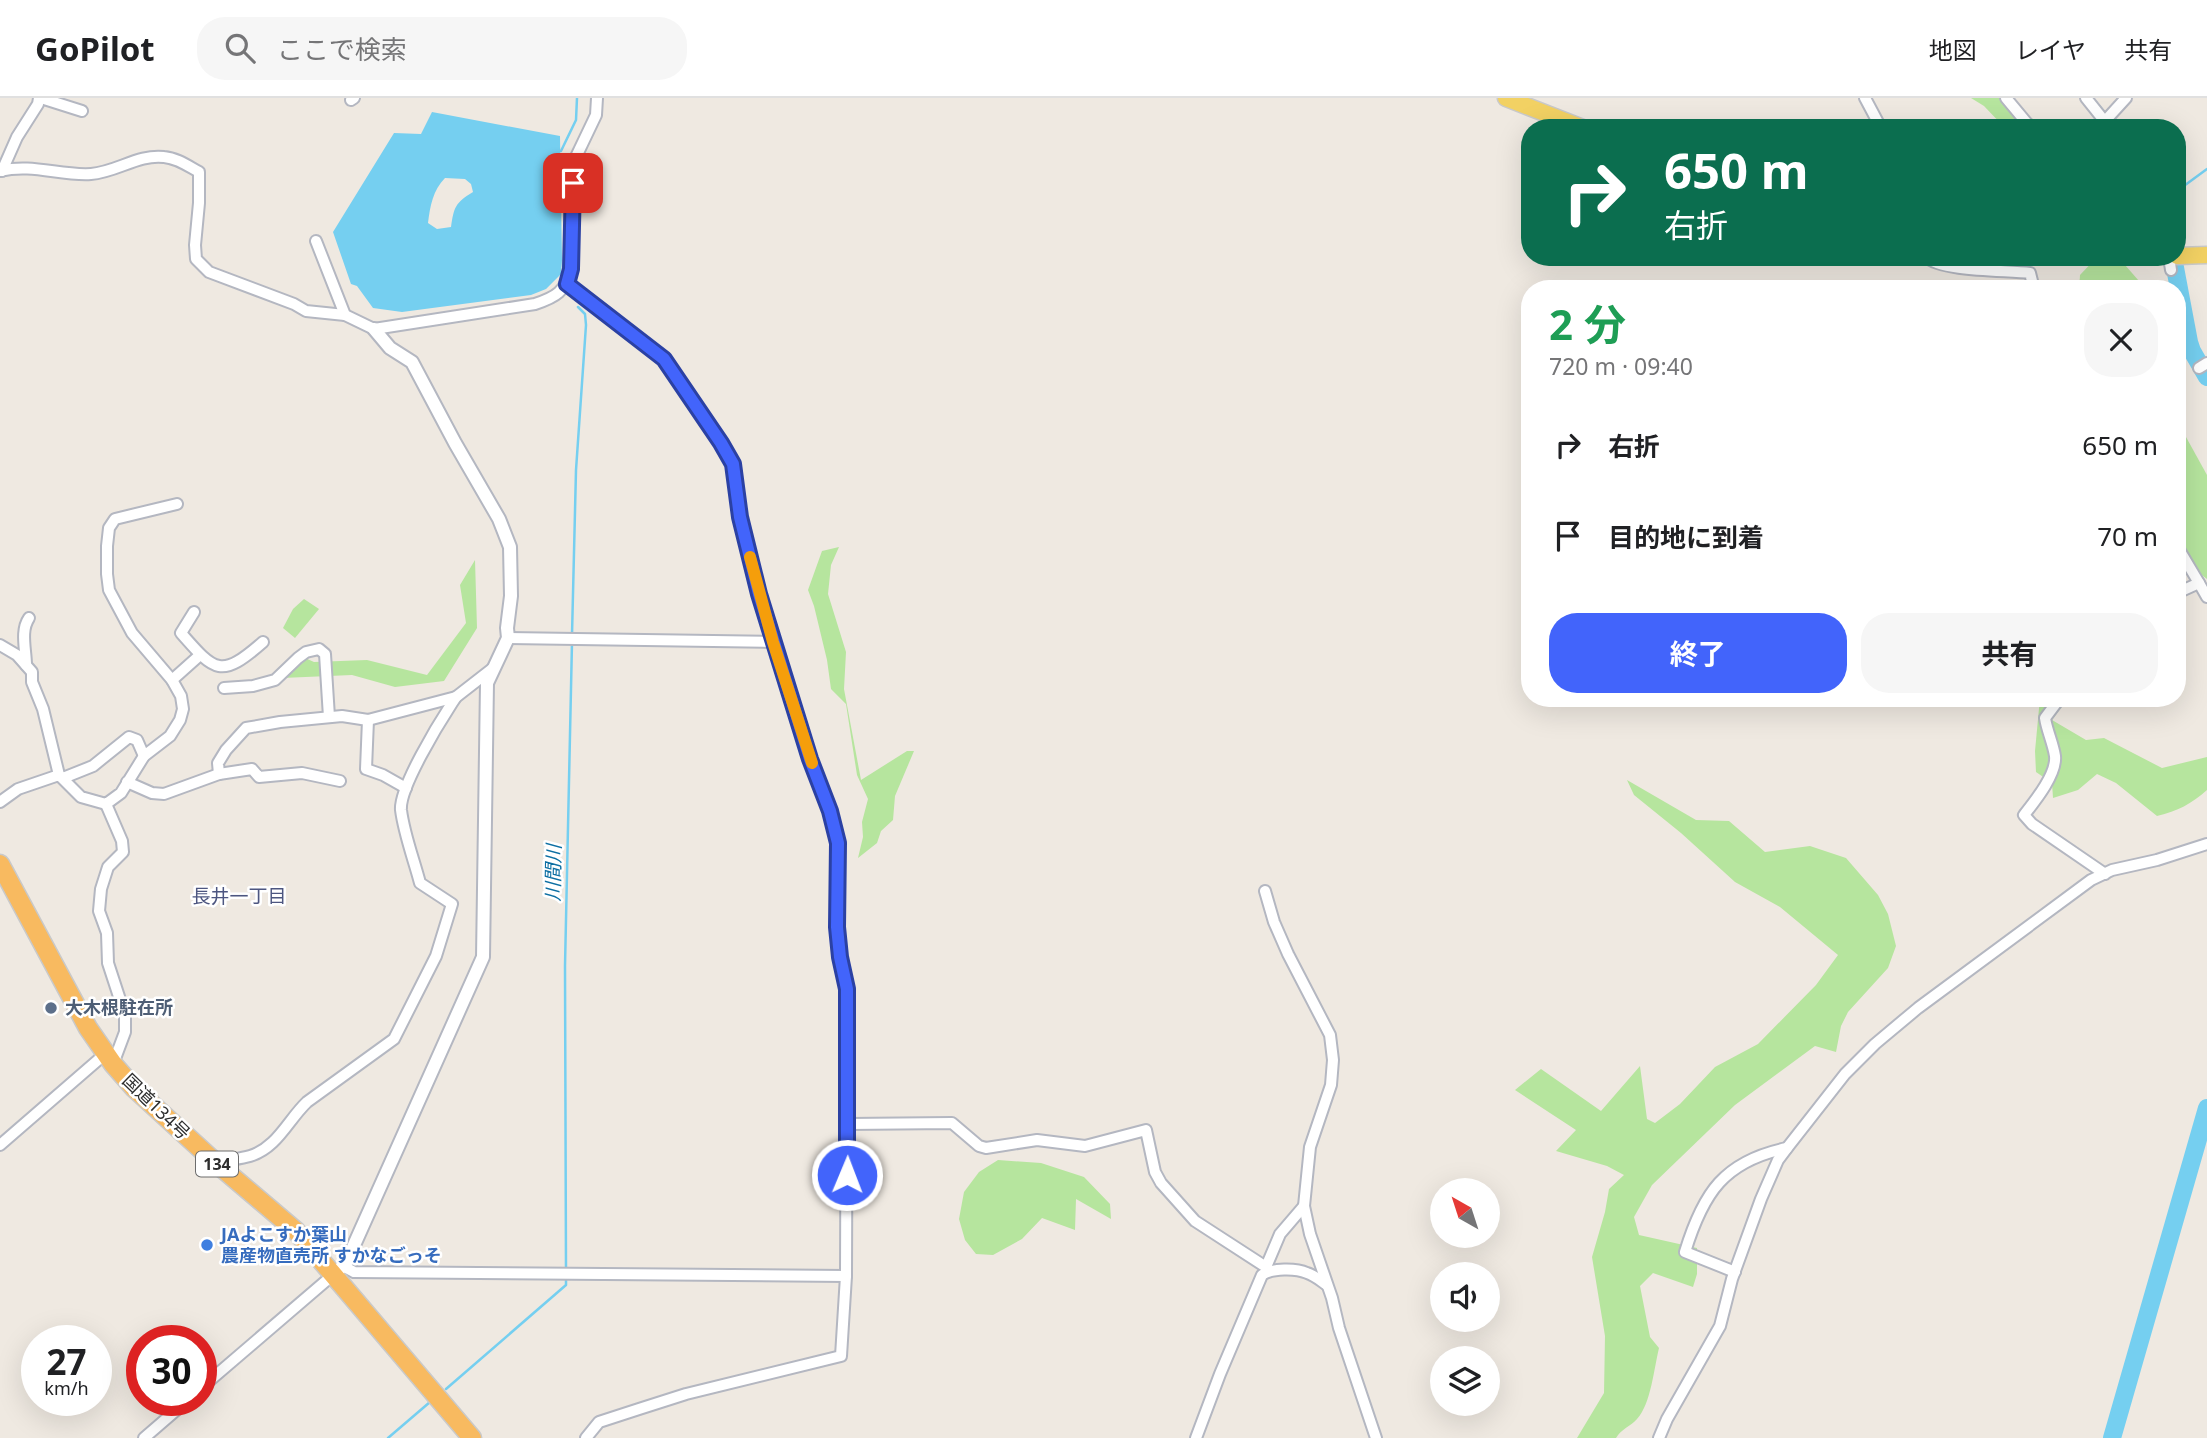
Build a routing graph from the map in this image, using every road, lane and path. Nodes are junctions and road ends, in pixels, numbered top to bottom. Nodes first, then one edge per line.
1 (40, 98) edge
2 (597, 98) edge
3 (1506, 98) edge
4 (1865, 98) edge
5 (2006, 98) edge
6 (2086, 98) edge
7 (2126, 98) edge
8 (82, 111) dead end
9 (1560, 119) edge
10 (1876, 119) edge
11 (2024, 119) edge
12 (2106, 119) edge
13 (2110, 119) edge
14 (1, 171) edge
15 (316, 241) dead end
16 (2207, 255) edge
17 (2186, 259) edge
18 (1942, 266) edge
19 (2032, 280) edge
20 (567, 284) junction
21 (345, 315) junction
22 (374, 329) junction
23 (177, 504) dead end
24 (2186, 561) edge
25 (2199, 583) junction
26 (2186, 589) edge
27 (2207, 597) edge
28 (194, 612) dead end
29 (29, 618) dead end
30 (508, 638) junction
31 (262, 642) dead end
32 (773, 642) junction
33 (0, 645) edge
34 (201, 655) junction
35 (26, 665) junction
36 (492, 668) junction
37 (172, 680) junction
38 (224, 688) dead end
39 (456, 697) junction
40 (2053, 707) edge
41 (329, 717) junction
42 (368, 720) junction
43 (144, 756) junction
44 (219, 774) junction
45 (61, 776) junction
46 (340, 781) dead end
47 (127, 782) junction
48 (407, 788) junction
49 (0, 802) edge
50 (106, 804) junction
51 (2207, 844) edge
52 (0, 864) edge
53 (2105, 874) junction
54 (1265, 891) dead end
55 (109, 1059) junction
56 (848, 1124) junction
57 (0, 1145) edge
58 (1787, 1148) junction
59 (216, 1163) junction
60 (1304, 1206) junction
61 (1266, 1269) junction
62 (338, 1270) junction
63 (1735, 1272) junction
64 (846, 1276) junction
65 (1327, 1285) junction
66 (217, 1374) edge
67 (169, 1416) edge
68 (144, 1438) edge
69 (472, 1438) edge
70 (586, 1438) edge
71 (1196, 1438) edge
72 (1376, 1438) edge
73 (1659, 1438) edge

1 - 8 street
1 - 14 street
2 - 20 street
3 - 9 main road
4 - 10 street
5 - 11 street
6 - 12 street
7 - 13 street
14 - 21 street
15 - 21 street
16 - 17 main road
18 - 19 street
20 - 22 street
20 - 32 street
21 - 22 street
22 - 30 street
23 - 37 street
24 - 25 street
25 - 26 street
25 - 27 street
28 - 34 street
29 - 35 street
30 - 32 street
30 - 36 street
31 - 34 street
32 - 56 street
33 - 35 street
34 - 37 street
35 - 45 street
36 - 39 street
36 - 62 street
37 - 43 street
38 - 41 street
39 - 42 street
39 - 48 street
40 - 53 street
41 - 42 street
41 - 44 street
42 - 48 street
43 - 45 street
43 - 47 street
44 - 46 street
44 - 47 street
45 - 49 street
45 - 50 street
47 - 50 street
48 - 59 street
50 - 55 street
51 - 53 street
52 - 55 highway, 国道134号 / 134
53 - 58 street
54 - 60 street
55 - 57 street
55 - 59 highway, 国道134号 / 134
56 - 61 street
56 - 64 street
58 - 63 street
58 - 63 street
59 - 62 highway, 国道134号 / 134
60 - 61 street
60 - 65 street
61 - 65 street
61 - 71 street
62 - 64 street
62 - 66 street
62 - 69 highway, 国道134号 / 134
63 - 73 street
64 - 70 street
65 - 72 street
67 - 68 street

